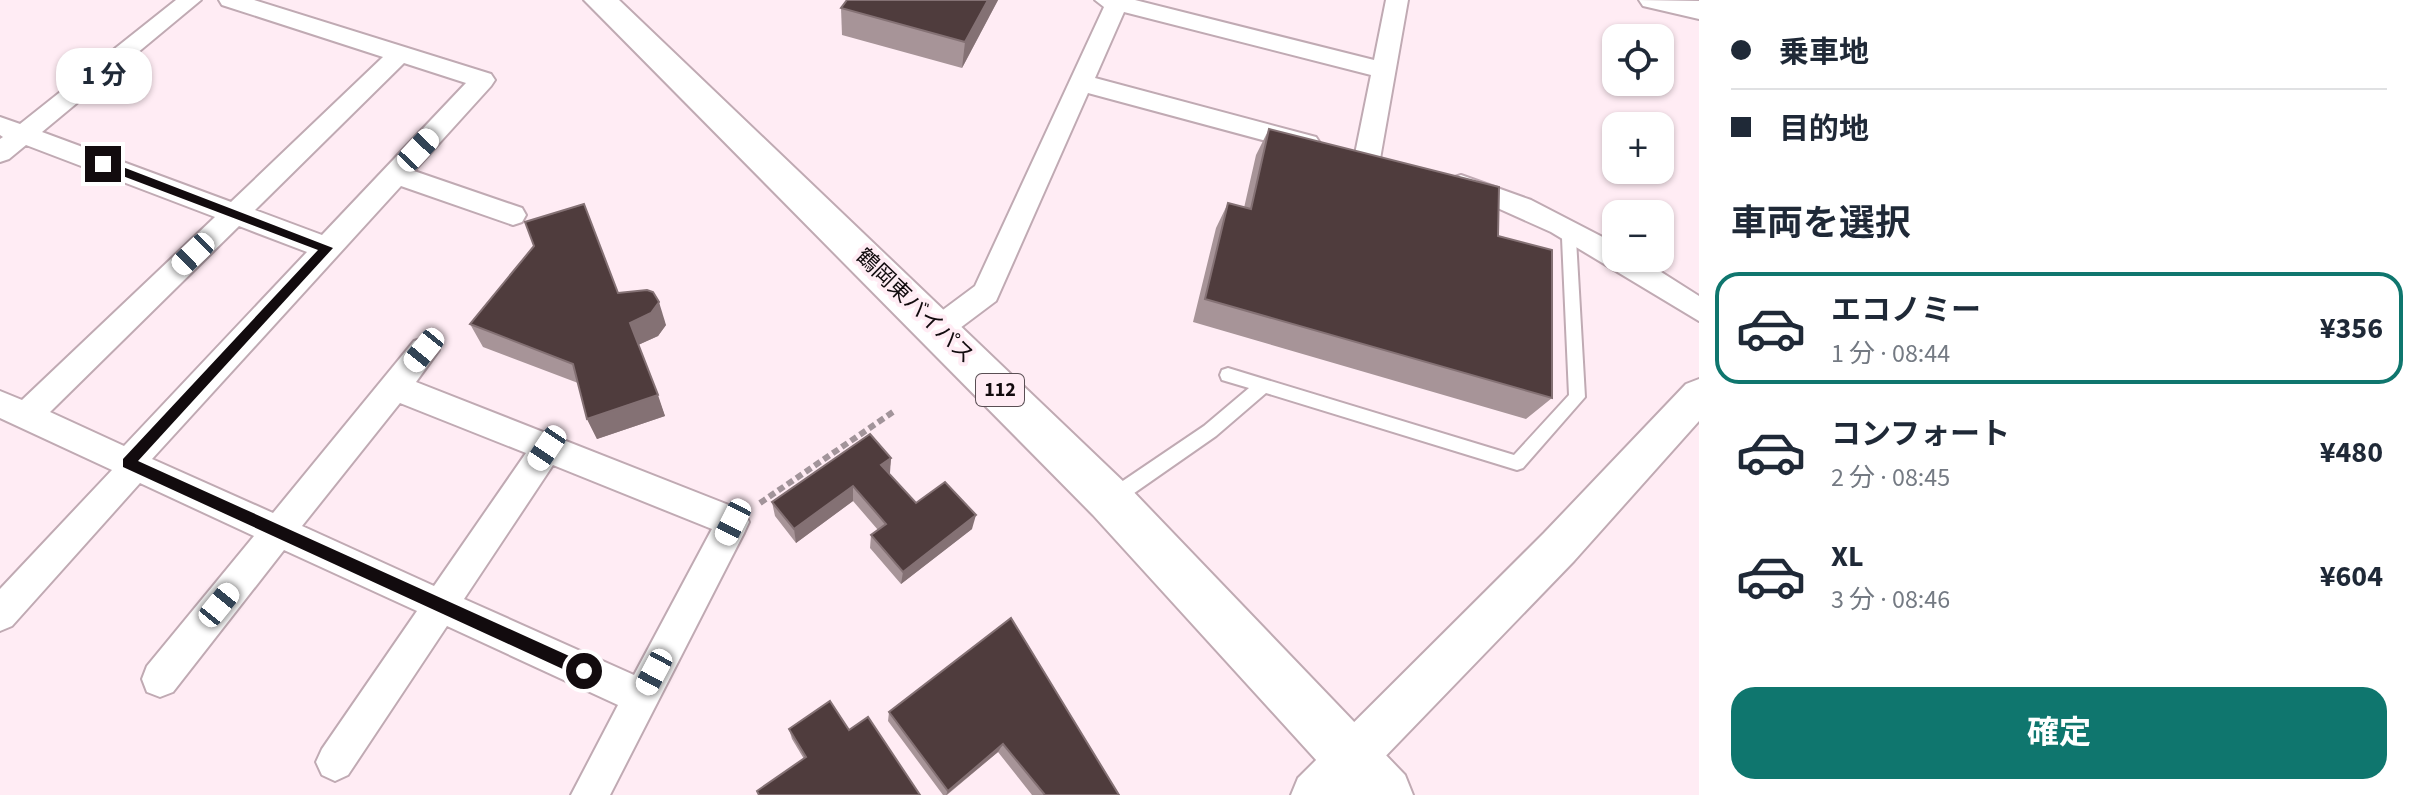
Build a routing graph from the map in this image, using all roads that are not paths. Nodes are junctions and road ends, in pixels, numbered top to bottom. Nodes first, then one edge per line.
1 (190, 0) edge
2 (230, 0) edge
3 (600, 0) edge
4 (1397, 0) edge
5 (1653, 0) edge
6 (1112, 1) edge
7 (1699, 10) edge
8 (400, 54) junction
9 (1384, 70) junction
10 (1081, 83) junction
11 (12, 130) edge
12 (0, 153) edge
13 (396, 174) junction
14 (1442, 179) edge
15 (235, 213) junction
16 (513, 215) dead end
17 (1575, 231) junction
18 (327, 248) junction
19 (1602, 248) edge
20 (1639, 272) edge
21 (1699, 310) edge
22 (938, 329) junction
23 (424, 350) dead end
24 (1228, 375) dead end
25 (1263, 386) junction
26 (394, 387) junction
27 (1699, 395) edge
28 (13, 410) edge
29 (547, 448) junction
30 (132, 465) junction
31 (1110, 500) junction
32 (278, 531) junction
33 (441, 605) junction
34 (0, 614) edge
35 (160, 679) dead end
36 (641, 697) junction
37 (1353, 759) junction
38 (335, 762) dead end
39 (590, 795) edge
40 (1315, 795) edge
41 (1385, 795) edge

1 - 11 street
2 - 8 street
3 - 22 highway, 鶴岡東バイパス / 112
4 - 9 street
5 - 7 street
6 - 9 street
6 - 10 street
8 - 13 street
8 - 15 street
9 - 10 street
10 - 22 street
11 - 12 street
11 - 15 street
13 - 16 street
13 - 18 street
14 - 17 street
15 - 18 street
15 - 28 street
17 - 19 street
17 - 25 lane
18 - 30 street
20 - 21 street
22 - 31 highway, 鶴岡東バイパス / 112
23 - 26 street
24 - 25 lane
25 - 31 lane
26 - 29 street
26 - 32 street
27 - 37 street
28 - 30 street
29 - 33 street
29 - 36 street
30 - 32 street
30 - 34 street
31 - 37 highway, 鶴岡東バイパス / 112
32 - 33 street
32 - 35 street
33 - 36 street
33 - 38 street
36 - 39 street
37 - 40 street
37 - 41 highway, 鶴岡東バイパス / 112

